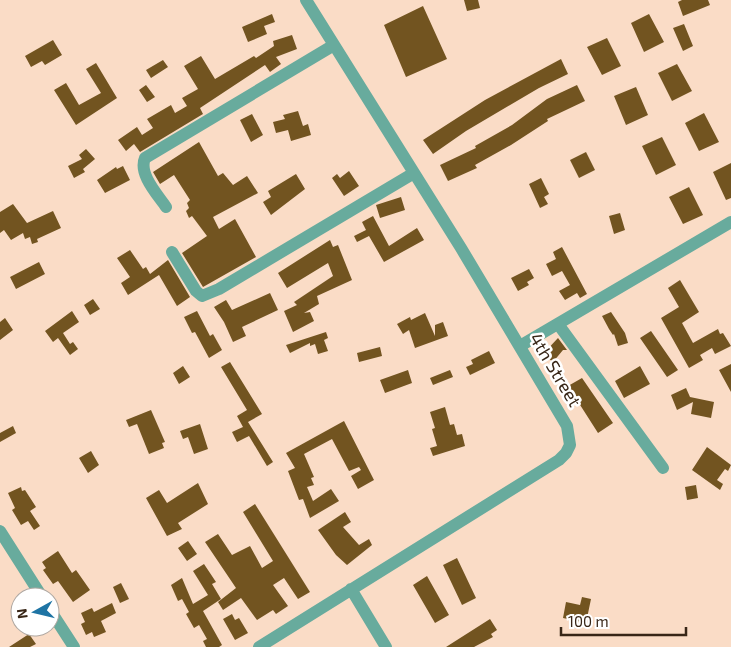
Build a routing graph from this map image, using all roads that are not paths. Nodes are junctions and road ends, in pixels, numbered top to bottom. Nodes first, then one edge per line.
1 (306, 0) edge
2 (334, 44) junction
3 (414, 173) junction
4 (166, 207) dead end
5 (731, 222) edge
6 (172, 252) dead end
7 (558, 324) junction
8 (520, 346) junction
9 (663, 468) dead end
10 (0, 531) edge
11 (36, 587) edge
12 (351, 589) junction
13 (60, 625) edge
14 (74, 647) edge
15 (259, 647) edge
16 (386, 647) edge

1 - 2 street, 4th Street
2 - 3 street, 4th Street
2 - 4 street
3 - 6 street
3 - 8 street, 4th Street
5 - 7 street
7 - 8 street
7 - 9 street
8 - 12 street, 4th Street
10 - 11 street
12 - 15 street, 4th Street
12 - 16 street
13 - 14 street

